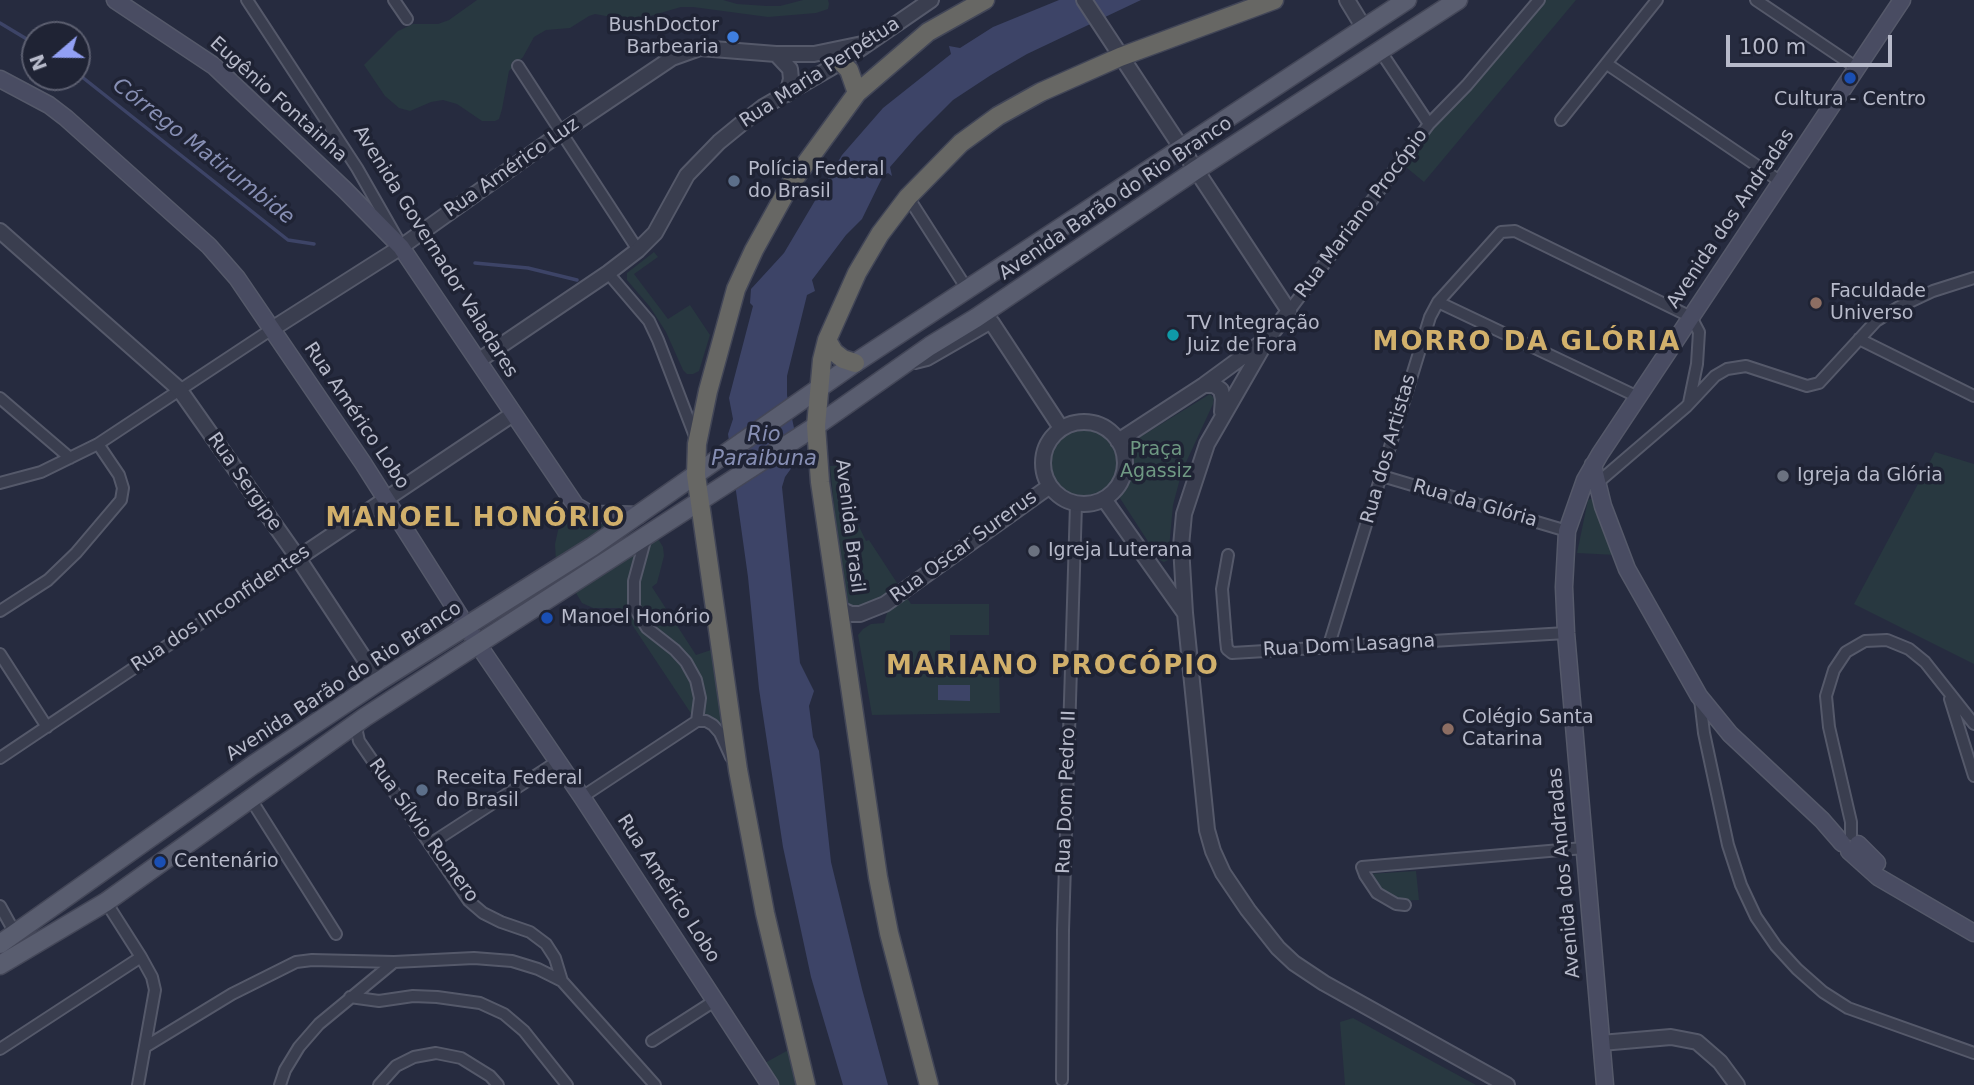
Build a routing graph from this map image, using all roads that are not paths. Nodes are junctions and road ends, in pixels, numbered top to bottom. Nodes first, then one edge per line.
1 (115, 0) edge
2 (247, 0) edge
3 (394, 0) edge
4 (931, 0) edge
5 (985, 0) edge
6 (1084, 0) edge
7 (1274, 0) edge
8 (1346, 0) edge
9 (1407, 0) edge
10 (1458, 0) edge
11 (1539, 0) edge
12 (1657, 0) edge
13 (1756, 0) edge
14 (1902, 0) edge
15 (407, 19) dead end
16 (1364, 28) junction
17 (867, 43) junction
18 (1381, 52) junction
19 (1117, 53) junction
20 (776, 54) junction
21 (814, 54) junction
22 (841, 62) junction
23 (1607, 64) junction
24 (518, 66) dead end
25 (1857, 68) junction
26 (821, 74) junction
27 (0, 79) edge
28 (857, 93) junction
29 (787, 94) junction
30 (1561, 120) dead end
31 (1429, 124) junction
32 (562, 132) junction
33 (1182, 149) junction
34 (1196, 170) junction
35 (1781, 181) junction
36 (908, 197) junction
37 (2, 236) edge
38 (401, 247) junction
39 (638, 250) junction
40 (608, 273) junction
41 (1974, 278) edge
42 (967, 289) junction
43 (1438, 302) junction
44 (1289, 311) junction
45 (1691, 317) junction
46 (272, 329) junction
47 (1268, 338) junction
48 (1859, 339) junction
49 (827, 340) junction
50 (478, 361) junction
51 (855, 363) junction
52 (905, 363) junction
53 (1205, 385) junction
54 (179, 389) junction
55 (812, 395) junction
56 (1974, 396) edge
57 (1638, 397) junction
58 (0, 398) edge
59 (1689, 403) junction
60 (513, 414) junction
61 (1221, 416) junction
62 (816, 426) junction
63 (1061, 428) junction
64 (1118, 441) junction
65 (98, 444) junction
66 (697, 444) junction
67 (70, 458) junction
68 (1593, 465) junction
69 (696, 475) junction
70 (1382, 476) junction
71 (0, 483) edge
72 (1597, 483) junction
73 (1050, 486) junction
74 (707, 497) junction
75 (1579, 498) junction
76 (386, 499) junction
77 (1104, 499) junction
78 (1076, 504) junction
79 (639, 515) junction
80 (1567, 531) junction
81 (647, 536) junction
82 (1181, 546) junction
83 (1228, 555) dead end
84 (298, 558) junction
85 (1154, 569) junction
86 (838, 608) junction
87 (0, 611) edge
88 (1185, 613) junction
89 (467, 627) junction
90 (1566, 633) junction
91 (479, 646) junction
92 (1328, 648) junction
93 (0, 654) edge
94 (379, 681) junction
95 (1948, 693) junction
96 (1699, 696) junction
97 (361, 720) junction
98 (697, 721) junction
99 (1974, 724) edge
100 (47, 727) junction
101 (0, 758) edge
102 (558, 761) junction
103 (738, 770) junction
104 (1974, 776) edge
105 (217, 790) junction
106 (582, 797) junction
107 (250, 798) junction
108 (229, 812) junction
109 (1850, 842) junction
110 (430, 844) junction
111 (1584, 848) junction
112 (103, 872) junction
113 (106, 902) junction
114 (1405, 905) dead end
115 (0, 906) edge
116 (15, 933) junction
117 (1974, 933) edge
118 (336, 934) dead end
119 (0, 944) edge
120 (141, 957) junction
121 (394, 962) junction
122 (0, 965) edge
123 (562, 981) junction
124 (350, 997) junction
125 (716, 1000) junction
126 (652, 1041) dead end
127 (1601, 1043) junction
128 (145, 1047) junction
129 (0, 1049) edge
130 (1974, 1053) edge
131 (1062, 1080) dead end
132 (138, 1085) edge
133 (280, 1085) edge
134 (379, 1085) edge
135 (498, 1085) edge
136 (567, 1085) edge
137 (655, 1085) edge
138 (769, 1085) edge
139 (806, 1085) edge
140 (929, 1085) edge
141 (1507, 1085) edge
142 (1605, 1085) edge
143 (1737, 1085) edge

1 - 38 main road, Eugênio Fontainha
2 - 38 street, Avenida Governador Valadares
3 - 15 street
4 - 17 street, Rua Maria Perpétua
5 - 28 highway
6 - 19 street
7 - 19 highway, Avenida Brasil
8 - 16 street
9 - 16 main road, Avenida Barão do Rio Branco
10 - 18 main road, Avenida Barão do Rio Branco
11 - 31 street, Rua Mariano Procópio
12 - 23 street
13 - 25 street
14 - 25 main road, Avenida dos Andradas
16 - 33 main road, Avenida Barão do Rio Branco
17 - 21 street, Rua Américo Luz
17 - 22 street, Rua Maria Perpétua
18 - 31 street
18 - 34 main road, Avenida Barão do Rio Branco
19 - 33 street
19 - 36 highway, Avenida Brasil
20 - 21 street, Rua Américo Luz
20 - 29 street
20 - 32 street, Rua Américo Luz
21 - 26 street
22 - 26 street, Rua Maria Perpétua
22 - 28 highway
23 - 30 street
23 - 35 street
24 - 32 street
25 - 35 main road, Avenida dos Andradas
26 - 29 street, Rua Maria Perpétua
27 - 46 main road, Rua Américo Lobo
28 - 66 highway
29 - 39 street, Rua Maria Perpétua
31 - 44 street, Rua Mariano Procópio
32 - 38 street, Rua Américo Luz
32 - 39 street
33 - 34 street
33 - 42 main road, Avenida Barão do Rio Branco
34 - 44 street
34 - 52 main road, Avenida Barão do Rio Branco
35 - 45 main road, Avenida dos Andradas
36 - 42 street
36 - 49 highway, Avenida Brasil
37 - 54 street, Rua Sergipe
38 - 46 street, Rua Américo Luz
38 - 50 main road, Avenida Governador Valadares
39 - 40 street, Rua Maria Perpétua
40 - 50 street, Rua Maria Perpétua
40 - 66 street
41 - 48 street
42 - 51 main road, Avenida Barão do Rio Branco
43 - 45 street, Rua dos Artistas
43 - 57 street
43 - 70 street, Rua dos Artistas
44 - 47 street, Rua Mariano Procópio
45 - 57 main road, Avenida dos Andradas
45 - 59 street
46 - 54 street, Rua Américo Luz
46 - 76 main road, Rua Américo Lobo
47 - 53 street
47 - 61 street, Rua Mariano Procópio
48 - 56 street
48 - 59 street
49 - 51 highway
49 - 55 highway, Avenida Brasil
50 - 60 main road, Avenida Governador Valadares
51 - 55 main road, Avenida Barão do Rio Branco
52 - 62 main road, Avenida Barão do Rio Branco
52 - 63 street
53 - 61 street
53 - 64 street
54 - 65 street, Rua Américo Luz
54 - 84 street, Rua Sergipe
55 - 62 highway, Avenida Brasil
55 - 69 main road, Avenida Barão do Rio Branco
57 - 68 main road, Avenida dos Andradas
58 - 67 street
59 - 72 street
60 - 76 street, Rua dos Inconfidentes
60 - 79 main road, Avenida Governador Valadares
61 - 82 street, Rua Mariano Procópio
62 - 74 main road, Avenida Barão do Rio Branco
62 - 86 highway, Avenida Brasil
63 - 64 street
63 - 73 street
64 - 77 street
65 - 67 street, Rua Américo Luz
65 - 87 street
66 - 69 highway
67 - 71 street, Rua Américo Luz
68 - 72 main road
68 - 75 main road, Avenida dos Andradas
69 - 74 highway
69 - 79 main road, Avenida Barão do Rio Branco
70 - 80 street, Rua da Glória
70 - 92 street, Rua dos Artistas
72 - 75 street
72 - 96 main road
73 - 78 street
73 - 86 street, Rua Oscar Surerus
74 - 81 main road
74 - 103 highway
75 - 80 main road, Avenida dos Andradas
76 - 84 street, Rua dos Inconfidentes
76 - 89 main road, Rua Américo Lobo
77 - 78 street
77 - 85 street
78 - 131 street, Rua Dom Pedro II
79 - 89 main road, Avenida Barão do Rio Branco
80 - 90 main road, Avenida dos Andradas
81 - 91 main road
81 - 98 street
82 - 85 street
82 - 88 street, Rua Mariano Procópio
83 - 92 street, Rua Dom Lasagna
84 - 94 street, Rua Sergipe
84 - 100 street, Rua dos Inconfidentes
85 - 88 street
86 - 140 highway, Avenida Brasil
88 - 141 street, Rua Mariano Procópio
89 - 91 main road, Rua Américo Lobo
89 - 94 main road, Avenida Barão do Rio Branco
90 - 92 street, Rua Dom Lasagna
90 - 111 main road, Avenida dos Andradas
91 - 97 main road
91 - 102 main road, Rua Américo Lobo
93 - 100 street
94 - 97 main road
94 - 105 main road, Avenida Barão do Rio Branco
95 - 99 street
95 - 104 street
95 - 109 street
96 - 109 main road
96 - 130 street
97 - 107 main road
97 - 110 street, Rua Sílvio Romero
98 - 103 street
98 - 106 street
100 - 101 street, Rua dos Inconfidentes
102 - 106 main road, Rua Américo Lobo
102 - 110 street
103 - 139 highway
105 - 108 main road
105 - 112 main road, Avenida Barão do Rio Branco
106 - 125 main road, Rua Américo Lobo
107 - 108 main road
107 - 118 street
108 - 113 main road
109 - 117 main road
110 - 123 street, Rua Sílvio Romero
111 - 114 street
111 - 127 main road, Avenida dos Andradas
112 - 113 main road
112 - 116 main road, Avenida Barão do Rio Branco
113 - 120 street
113 - 122 main road
115 - 116 street
116 - 119 main road, Avenida Barão do Rio Branco
120 - 128 street
120 - 129 street
121 - 123 street
121 - 124 street
121 - 128 street
123 - 137 street
124 - 133 street
124 - 136 street
125 - 126 street
125 - 138 main road, Rua Américo Lobo
127 - 142 main road, Avenida dos Andradas
127 - 143 street
128 - 132 street
134 - 135 street

